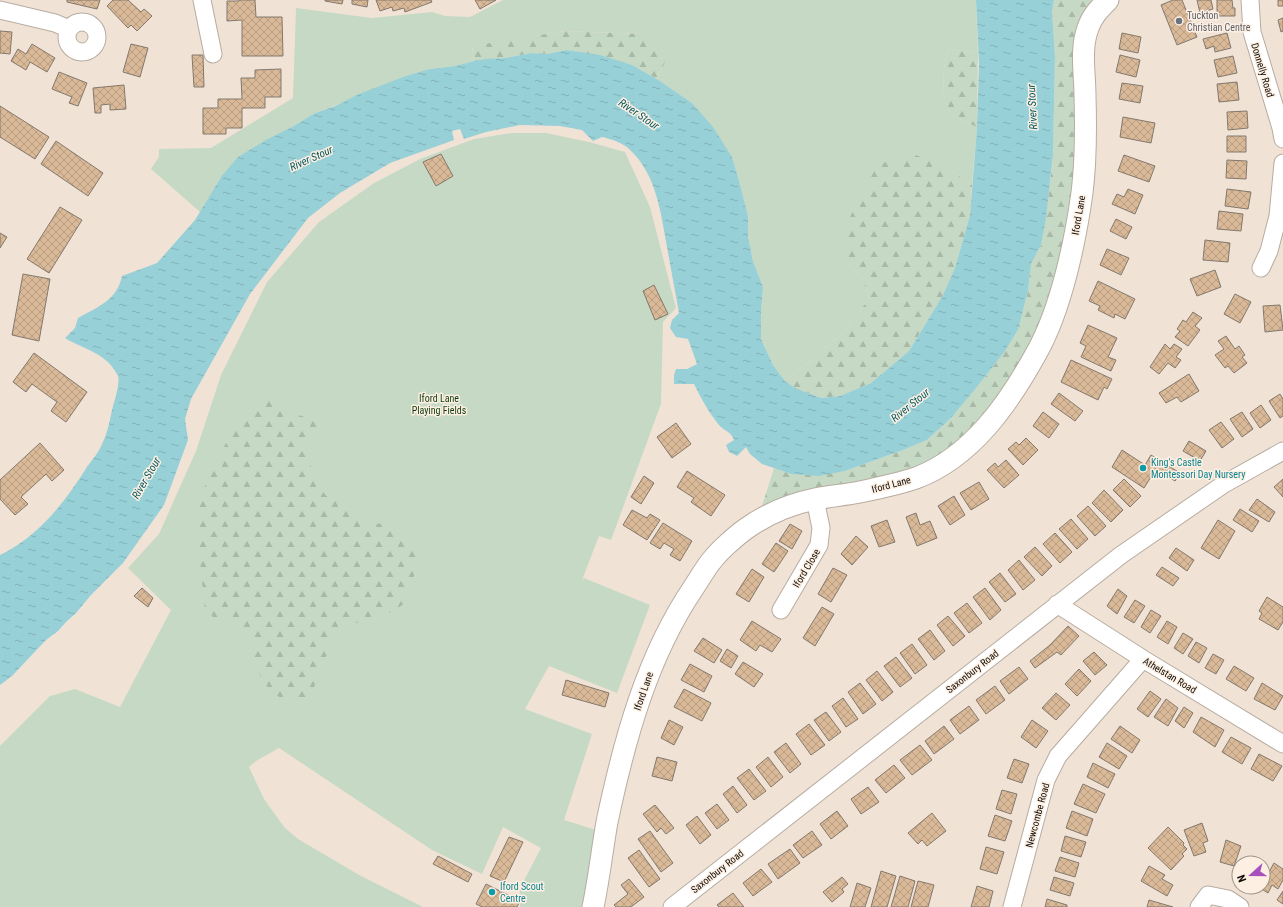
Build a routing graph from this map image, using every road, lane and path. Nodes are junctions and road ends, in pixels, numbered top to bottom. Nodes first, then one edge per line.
1 (202, 0) edge
2 (1108, 0) edge
3 (1250, 0) edge
4 (0, 10) edge
5 (69, 29) dead end
6 (213, 54) dead end
7 (1283, 139) edge
8 (1283, 162) edge
9 (1261, 268) dead end
10 (1283, 451) edge
11 (815, 499) junction
12 (1057, 604) junction
13 (781, 610) dead end
14 (1143, 659) junction
15 (1283, 744) edge
16 (593, 907) edge
17 (672, 907) edge
18 (1012, 907) edge
19 (1199, 907) edge
20 (1240, 907) edge

1 - 6 street
2 - 11 street, Iford Lane
3 - 7 street, Donnelly Road
4 - 5 street
8 - 9 street
10 - 12 street, Saxonbury Road
11 - 13 street, Iford Close
11 - 16 street, Iford Lane
12 - 14 street, Athelstan Road
12 - 17 street, Saxonbury Road
14 - 15 street, Athelstan Road
14 - 18 street, Newcombe Road
19 - 20 street

